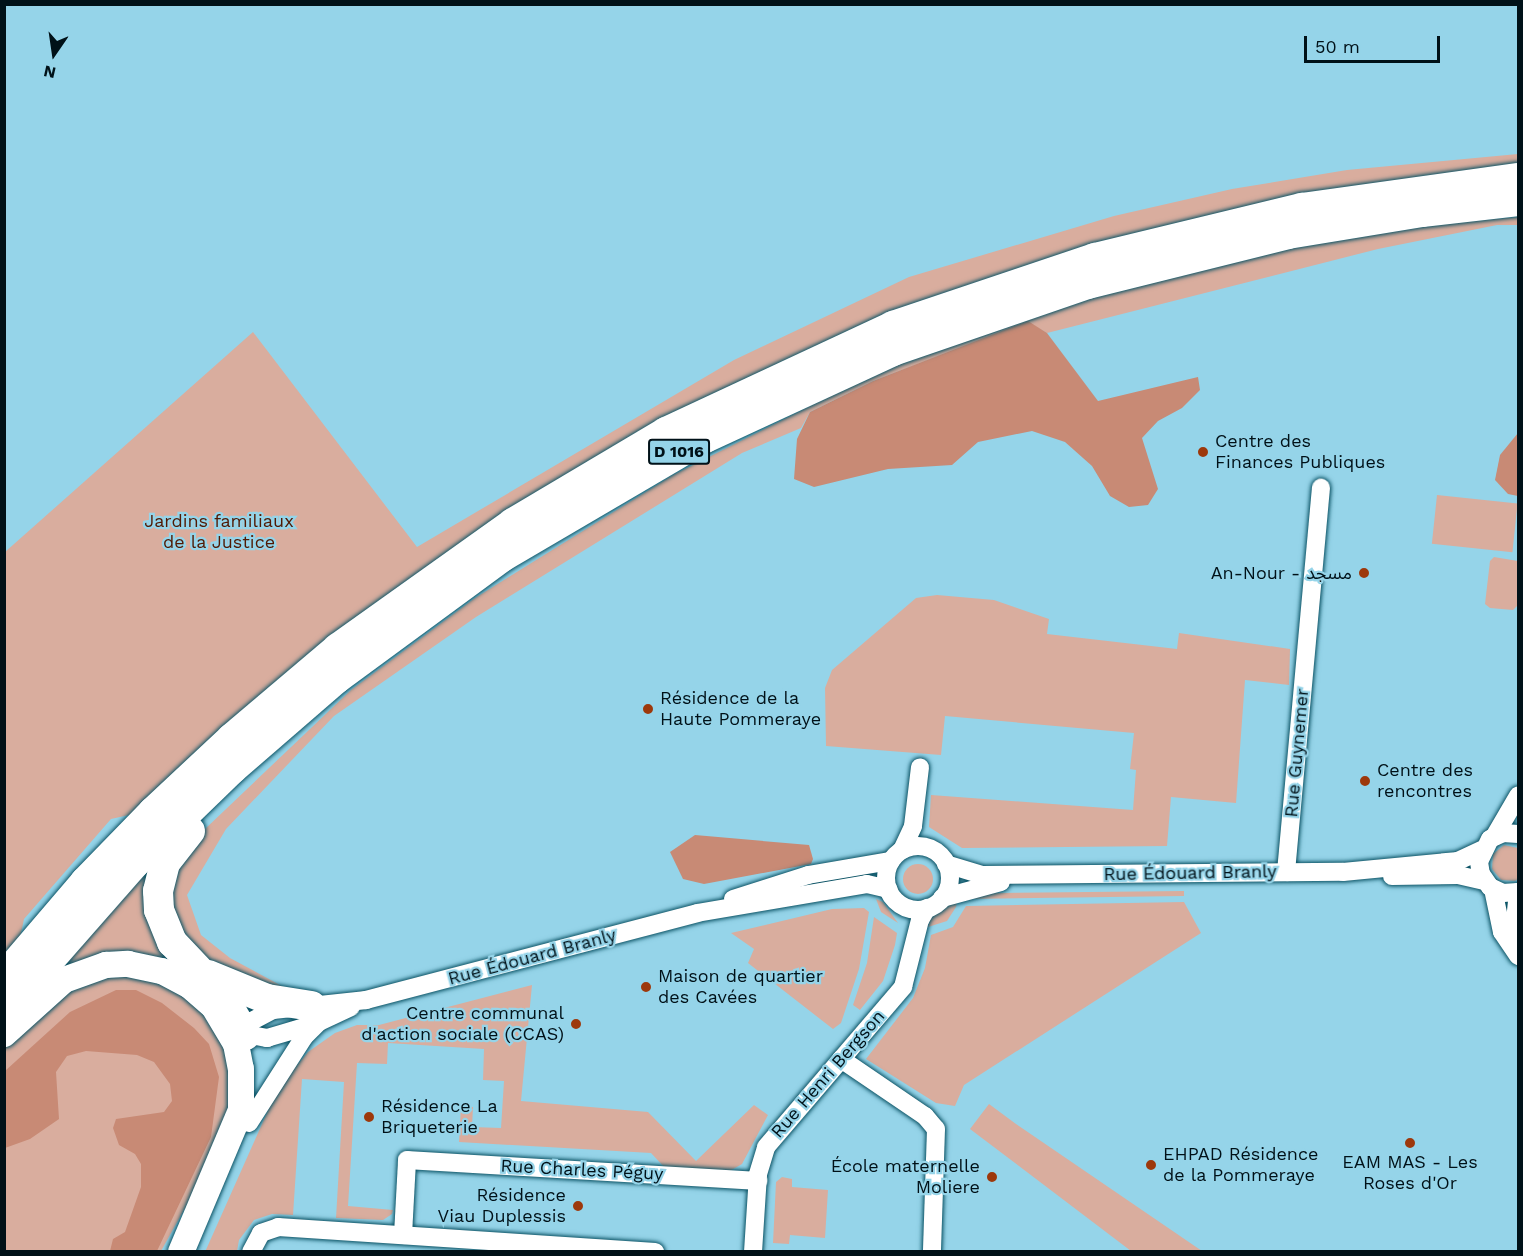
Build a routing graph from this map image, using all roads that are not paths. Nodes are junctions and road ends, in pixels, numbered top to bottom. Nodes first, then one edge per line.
1 (1518, 178) edge
2 (1518, 201) edge
3 (1321, 488) dead end
4 (310, 700) junction
5 (920, 767) dead end
6 (1518, 796) edge
7 (917, 805) junction
8 (1518, 834) edge
9 (1488, 843) junction
10 (930, 849) junction
11 (896, 856) junction
12 (946, 864) junction
13 (1286, 872) junction
14 (1343, 872) junction
15 (1038, 875) junction
16 (1489, 885) junction
17 (888, 889) junction
18 (1518, 892) edge
19 (935, 903) junction
20 (904, 906) junction
21 (697, 913) junction
22 (1518, 942) edge
23 (1518, 956) edge
24 (199, 971) junction
25 (4, 977) edge
26 (889, 1003) junction
27 (4, 1012) edge
28 (315, 1014) junction
29 (4, 1034) edge
30 (237, 1039) junction
31 (841, 1059) junction
32 (249, 1123) junction
33 (758, 1181) junction
34 (402, 1235) junction
35 (570, 1249) edge
36 (181, 1251) edge
37 (195, 1251) edge
38 (252, 1251) edge
39 (655, 1251) edge
40 (753, 1251) edge
41 (932, 1251) edge

1 - 25 highway, D 1016
2 - 4 highway, D 1016
3 - 13 street, Rue Guynemer
4 - 24 highway
4 - 27 highway, D 1016
5 - 7 street
6 - 9 street
7 - 10 street
7 - 11 street
8 - 9 street, Rue Édouard Branly
9 - 14 street, Rue Édouard Branly
9 - 16 street
10 - 11 street
10 - 12 street
11 - 17 street
11 - 21 street, Rue Édouard Branly
12 - 15 street, Rue Édouard Branly
12 - 19 street
13 - 14 street, Rue Édouard Branly
13 - 15 street, Rue Édouard Branly
14 - 16 street, Rue Édouard Branly
15 - 19 street, Rue Édouard Branly
16 - 18 street, Rue Édouard Branly
16 - 23 street
17 - 20 street
17 - 21 street, Rue Édouard Branly
18 - 22 street
19 - 20 street
19 - 26 street, Rue Henri Bergson
20 - 26 street, Rue Henri Bergson
21 - 28 street, Rue Édouard Branly
24 - 28 highway
24 - 30 highway
26 - 31 street, Rue Henri Bergson
28 - 30 street, Rue Édouard Branly
28 - 30 street, Rue Édouard Branly
28 - 32 street
29 - 30 main road
30 - 32 main road
30 - 36 main road
31 - 33 street, Rue Henri Bergson
31 - 41 street
32 - 37 main road
33 - 34 street, Rue Charles Péguy
33 - 40 street, Rue Henri Bergson
34 - 35 street
34 - 38 street
35 - 39 street

